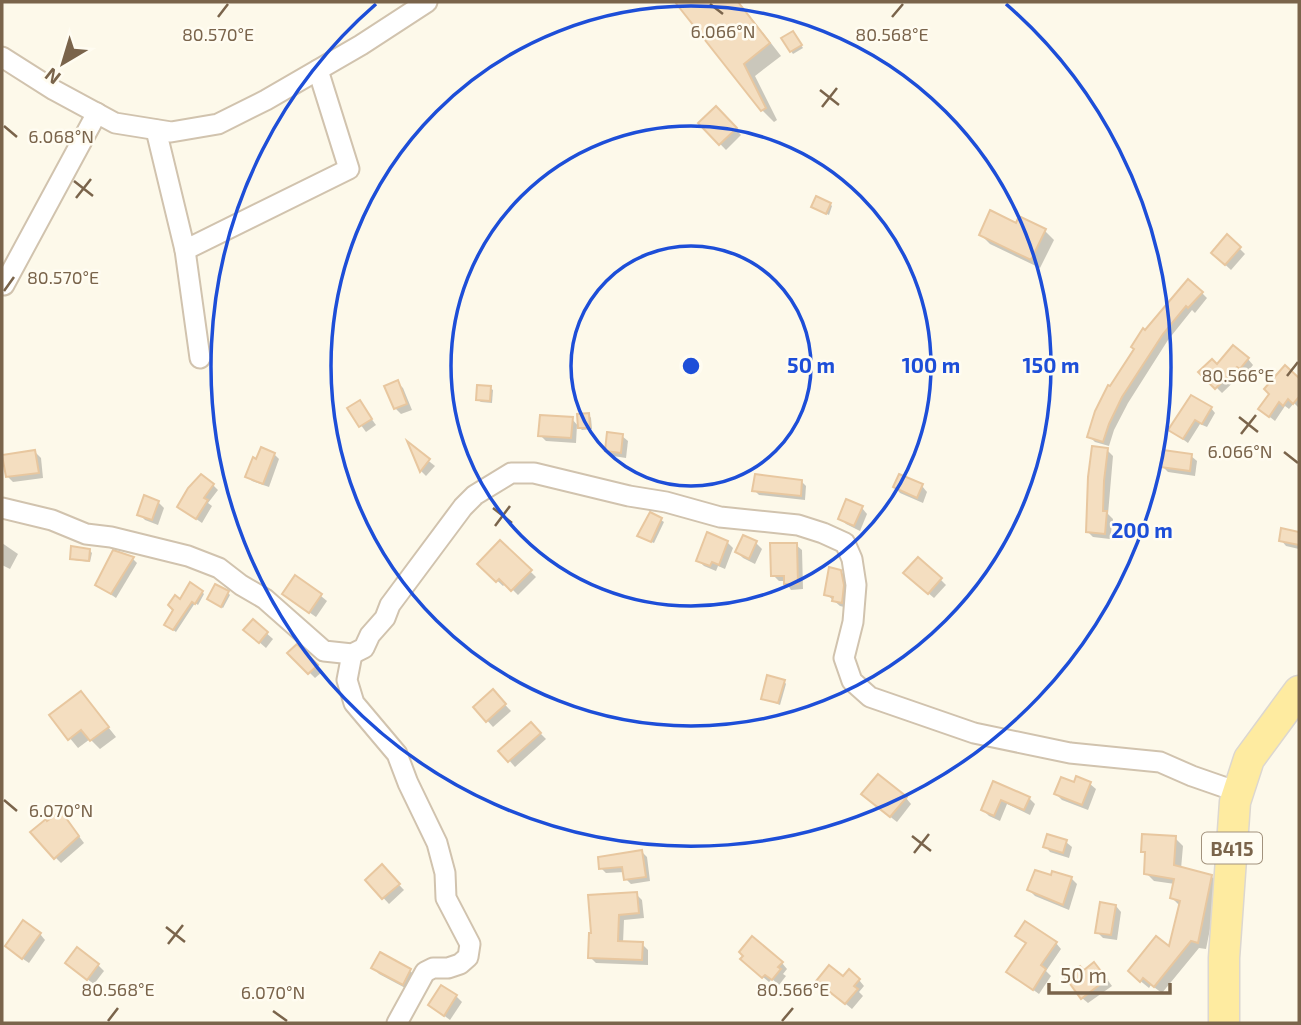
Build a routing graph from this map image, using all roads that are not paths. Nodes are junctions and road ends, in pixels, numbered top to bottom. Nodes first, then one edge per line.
1 (428, 2) edge
2 (3, 60) edge
3 (318, 70) junction
4 (97, 113) junction
5 (156, 130) junction
6 (184, 250) junction
7 (2, 284) edge
8 (200, 358) dead end
9 (2, 508) edge
10 (352, 654) junction
11 (1299, 691) edge
12 (1238, 792) junction
13 (397, 1023) edge
14 (1224, 1023) edge

1 - 3 street
2 - 4 street
3 - 5 street
3 - 6 street
4 - 5 street
4 - 7 street
5 - 6 street
6 - 8 street
9 - 10 street
10 - 12 street
10 - 13 street
11 - 12 main road, B415
12 - 14 main road, B415

